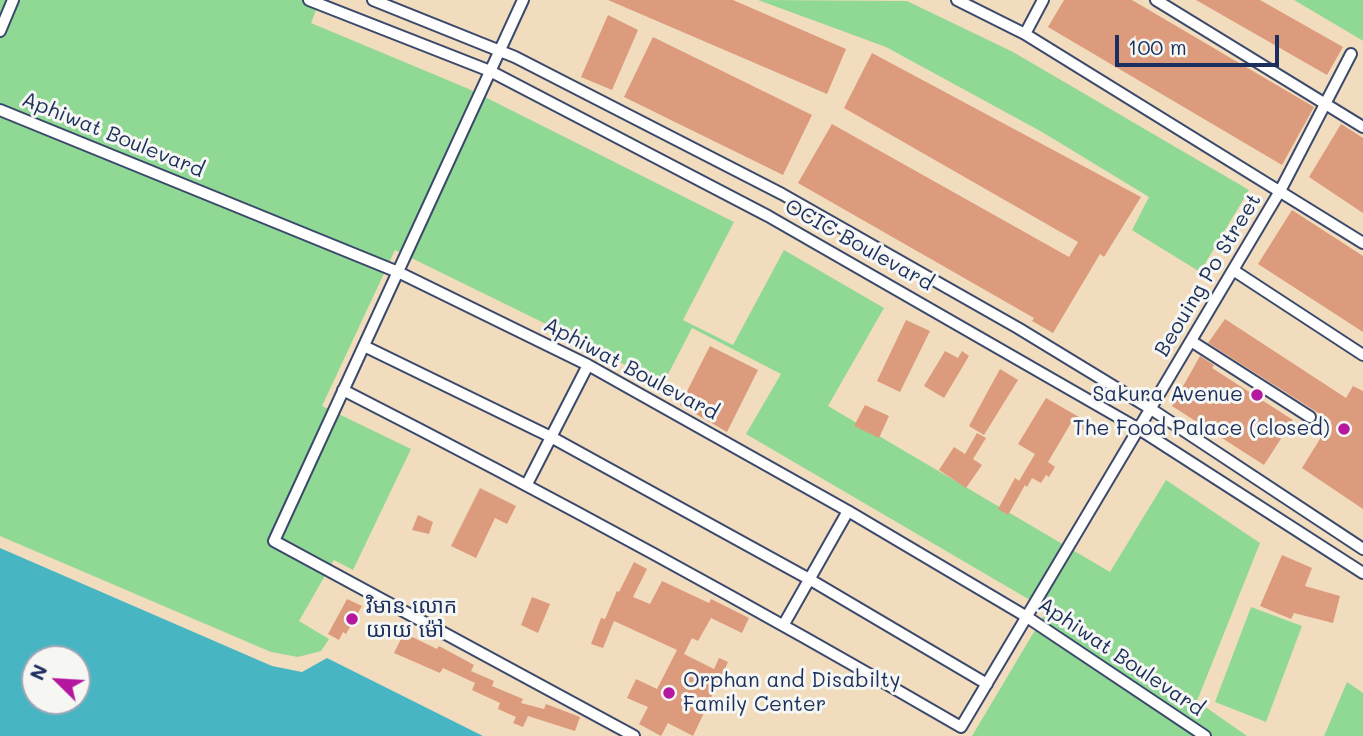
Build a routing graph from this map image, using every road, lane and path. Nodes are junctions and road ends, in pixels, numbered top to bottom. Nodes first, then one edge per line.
1 (13, 0) edge
2 (309, 0) edge
3 (373, 0) edge
4 (523, 0) edge
5 (957, 0) edge
6 (1044, 0) edge
7 (1156, 0) edge
8 (0, 31) edge
9 (1024, 34) junction
10 (500, 50) junction
11 (1351, 54) dead end
12 (490, 71) junction
13 (1326, 104) junction
14 (0, 110) edge
15 (1363, 127) edge
16 (1280, 191) junction
17 (1363, 243) edge
18 (1233, 270) junction
19 (398, 272) junction
20 (1191, 341) junction
21 (364, 346) junction
22 (1363, 355) edge
23 (588, 365) junction
24 (344, 390) junction
25 (1151, 409) junction
26 (1310, 417) dead end
27 (1139, 429) junction
28 (551, 437) junction
29 (527, 484) junction
30 (848, 511) junction
31 (1363, 549) edge
32 (1363, 573) edge
33 (809, 579) junction
34 (1027, 617) junction
35 (784, 624) junction
36 (987, 684) junction
37 (634, 736) edge
38 (1205, 736) edge

1 - 8 street
2 - 12 street, OCIC Boulevard
3 - 10 street, OCIC Boulevard
4 - 10 street
5 - 9 street
6 - 9 street
7 - 13 street
9 - 16 street
10 - 12 street
10 - 25 street, OCIC Boulevard
11 - 13 street, Beouing Po Street
12 - 19 street
12 - 27 street, OCIC Boulevard
13 - 15 street
13 - 16 street, Beouing Po Street
14 - 19 street, Aphiwat Boulevard
16 - 17 street
16 - 18 street, Beouing Po Street
18 - 20 street, Beouing Po Street
18 - 22 street
19 - 21 street
19 - 23 street, Aphiwat Boulevard
20 - 25 street, Beouing Po Street
20 - 26 street
21 - 24 street
21 - 28 street
23 - 28 street
23 - 30 street, Aphiwat Boulevard
24 - 29 street
24 - 37 street
25 - 27 street, Beouing Po Street
25 - 31 street, OCIC Boulevard
27 - 32 street, OCIC Boulevard
27 - 34 street, Beouing Po Street
28 - 29 street
28 - 33 street
29 - 35 street
30 - 33 street
30 - 34 street, Aphiwat Boulevard
33 - 35 street
33 - 36 street
34 - 36 street, Beouing Po Street
34 - 38 street, Aphiwat Boulevard
35 - 36 street, Beouing Po Street

